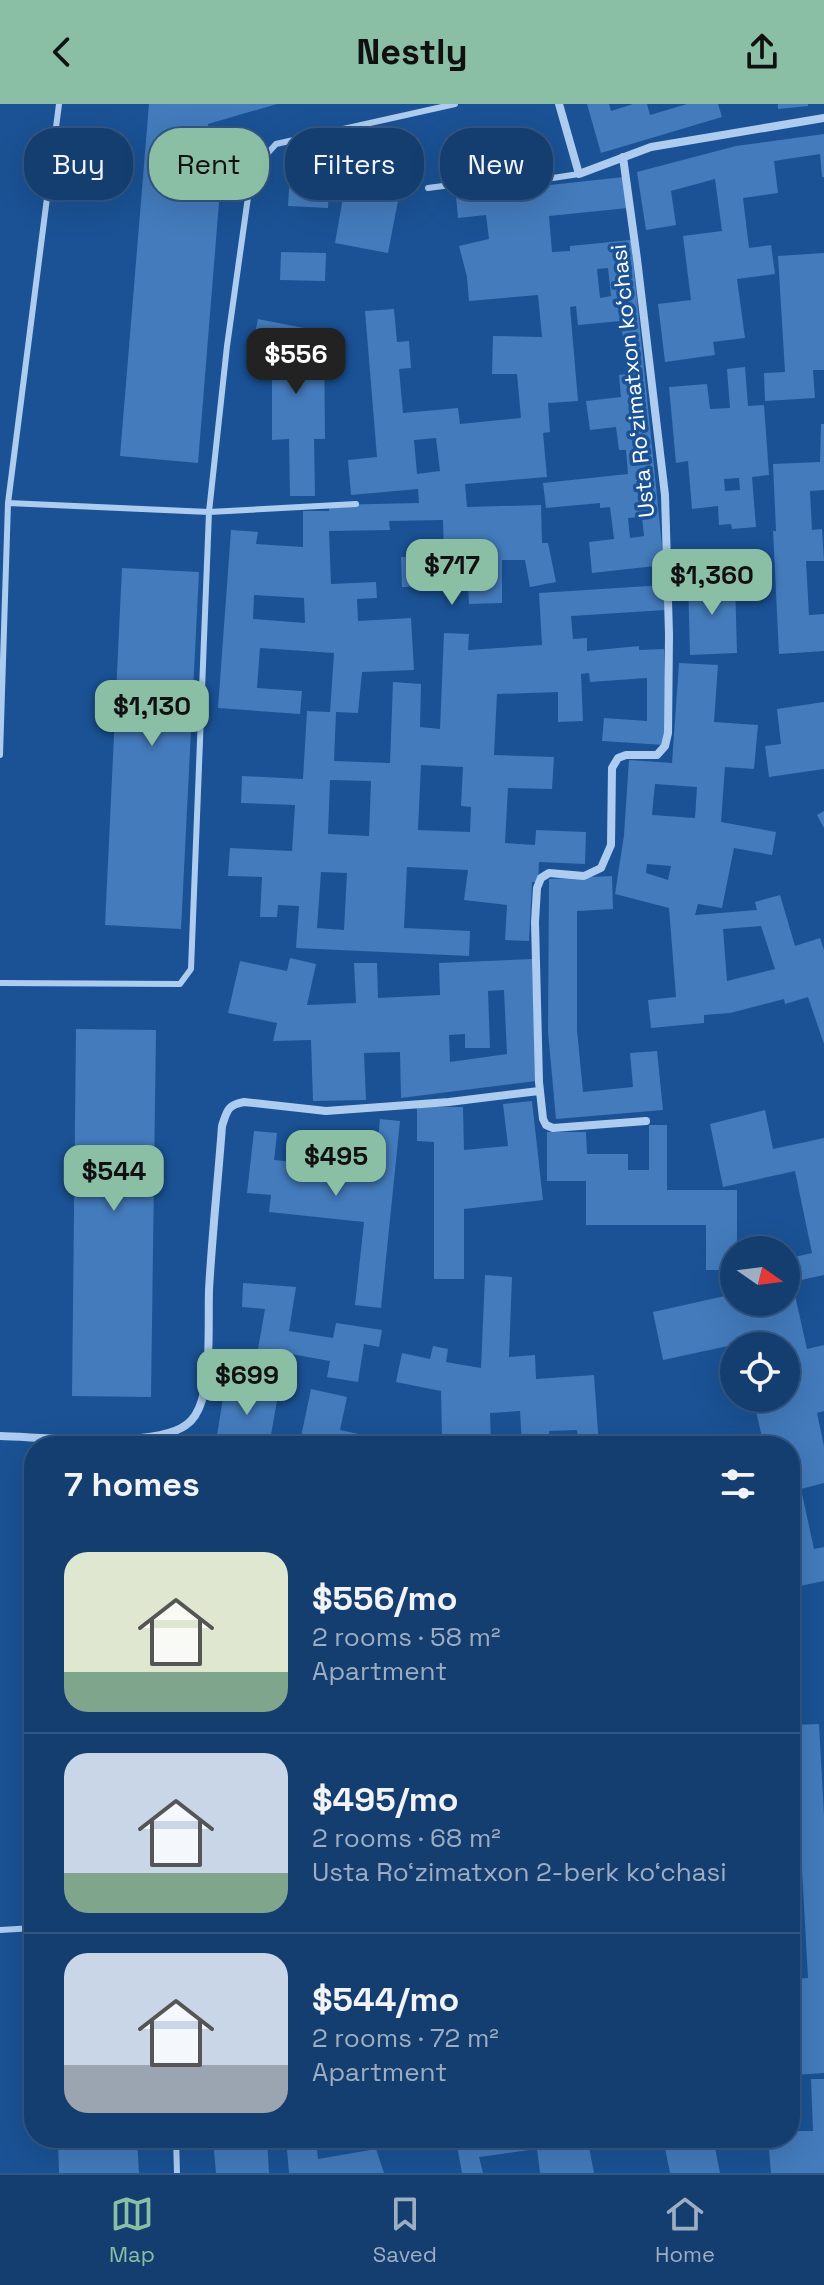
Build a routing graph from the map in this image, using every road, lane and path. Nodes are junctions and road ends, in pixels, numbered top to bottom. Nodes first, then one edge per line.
1 (59, 104) edge
2 (455, 104) edge
3 (559, 104) edge
4 (824, 118) edge
5 (623, 157) junction
6 (579, 174) junction
7 (428, 188) dead end
8 (8, 503) junction
9 (356, 504) dead end
10 (209, 512) junction
11 (0, 755) edge
12 (0, 983) edge
13 (539, 1091) junction
14 (646, 1121) dead end
15 (0, 1436) edge
16 (170, 1436) edge
17 (24, 1437) edge
18 (24, 1929) edge
19 (0, 1930) edge
20 (176, 2148) edge
21 (177, 2173) edge

1 - 8 lane
2 - 10 lane
3 - 6 street
4 - 5 street
5 - 6 street
5 - 13 street, Usta Roʻzimatxon koʻchasi
6 - 7 lane
8 - 10 lane
8 - 11 lane
9 - 10 lane
10 - 12 lane
13 - 14 street
13 - 16 street
15 - 17 street
18 - 19 lane
20 - 21 lane

